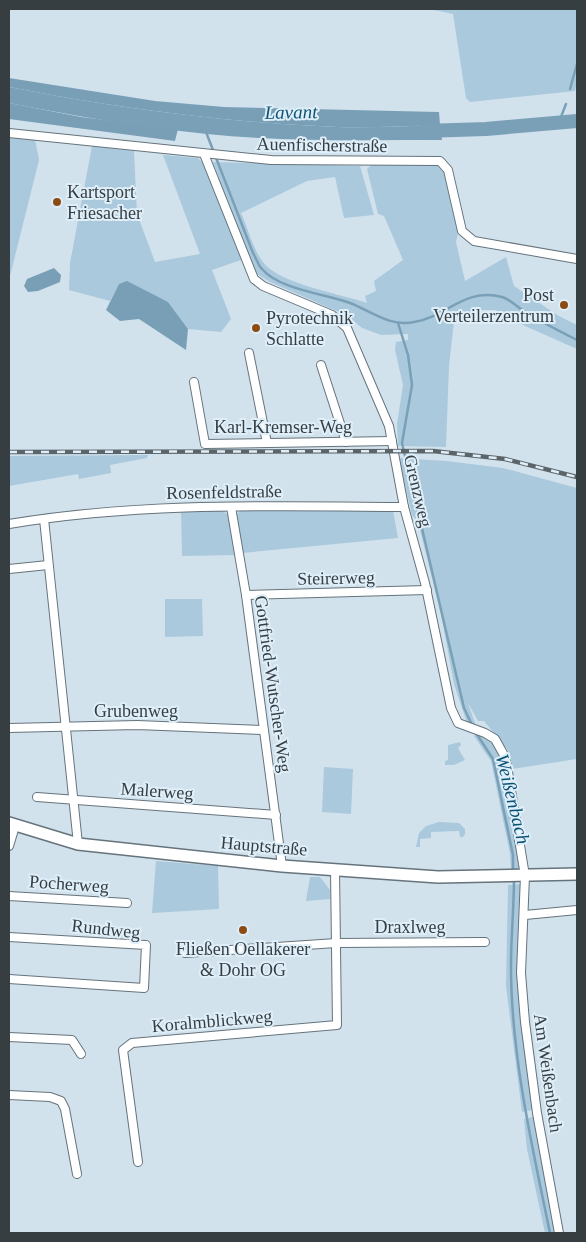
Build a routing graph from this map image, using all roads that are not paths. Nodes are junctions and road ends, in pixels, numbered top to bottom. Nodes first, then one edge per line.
1 (9, 133) edge
2 (207, 155) junction
3 (577, 259) edge
4 (249, 353) dead end
5 (321, 365) dead end
6 (194, 382) dead end
7 (392, 441) junction
8 (346, 442) junction
9 (267, 443) junction
10 (231, 507) junction
11 (404, 507) junction
12 (44, 519) junction
13 (9, 524) edge
14 (48, 565) junction
15 (9, 569) edge
16 (427, 590) junction
17 (246, 595) junction
18 (65, 727) junction
19 (9, 728) edge
20 (263, 730) junction
21 (37, 797) dead end
22 (72, 801) junction
23 (276, 815) junction
24 (12, 825) edge
25 (78, 844) junction
26 (9, 846) edge
27 (282, 866) junction
28 (335, 870) junction
29 (577, 874) edge
30 (518, 876) junction
31 (9, 896) edge
32 (126, 903) dead end
33 (577, 910) edge
34 (525, 915) junction
35 (9, 936) edge
36 (485, 942) dead end
37 (336, 943) junction
38 (185, 953) dead end
39 (9, 979) edge
40 (9, 1037) edge
41 (81, 1054) dead end
42 (9, 1095) edge
43 (138, 1162) dead end
44 (77, 1174) dead end
45 (559, 1233) edge

1 - 2 street, Auenfischerstraße
2 - 3 street, Auenfischerstraße
2 - 7 street, Grenzweg
4 - 9 street
5 - 8 street
6 - 9 street, Karl-Kremser-Weg
7 - 8 street, Karl-Kremser-Weg
7 - 11 street, Grenzweg
8 - 9 street, Karl-Kremser-Weg
10 - 11 street, Rosenfeldstraße
10 - 12 street, Rosenfeldstraße
10 - 17 street, Gottfried-Wutscher-Weg
11 - 16 street, Grenzweg
12 - 13 street, Rosenfeldstraße
12 - 14 street
14 - 15 street
14 - 18 street
16 - 17 street, Steirerweg
16 - 30 street, Grenzweg
17 - 20 street, Gottfried-Wutscher-Weg
18 - 19 street, Grubenweg
18 - 20 street, Grubenweg
18 - 22 street
20 - 23 street, Gottfried-Wutscher-Weg
21 - 22 street, Malerweg
22 - 23 street, Malerweg
22 - 25 street
23 - 27 street, Gottfried-Wutscher-Weg
24 - 25 main road, Hauptstraße
24 - 26 street
25 - 27 main road, Hauptstraße
27 - 28 main road, Hauptstraße
28 - 30 main road, Hauptstraße
28 - 37 street, Koralmblickweg
29 - 30 main road, Hauptstraße
30 - 34 street, Am Weißenbach
31 - 32 street, Pocherweg
33 - 34 street
34 - 45 street, Am Weißenbach
35 - 39 street, Rundweg
36 - 37 street, Draxlweg
37 - 38 street
37 - 43 street, Koralmblickweg
40 - 41 street
42 - 44 street

